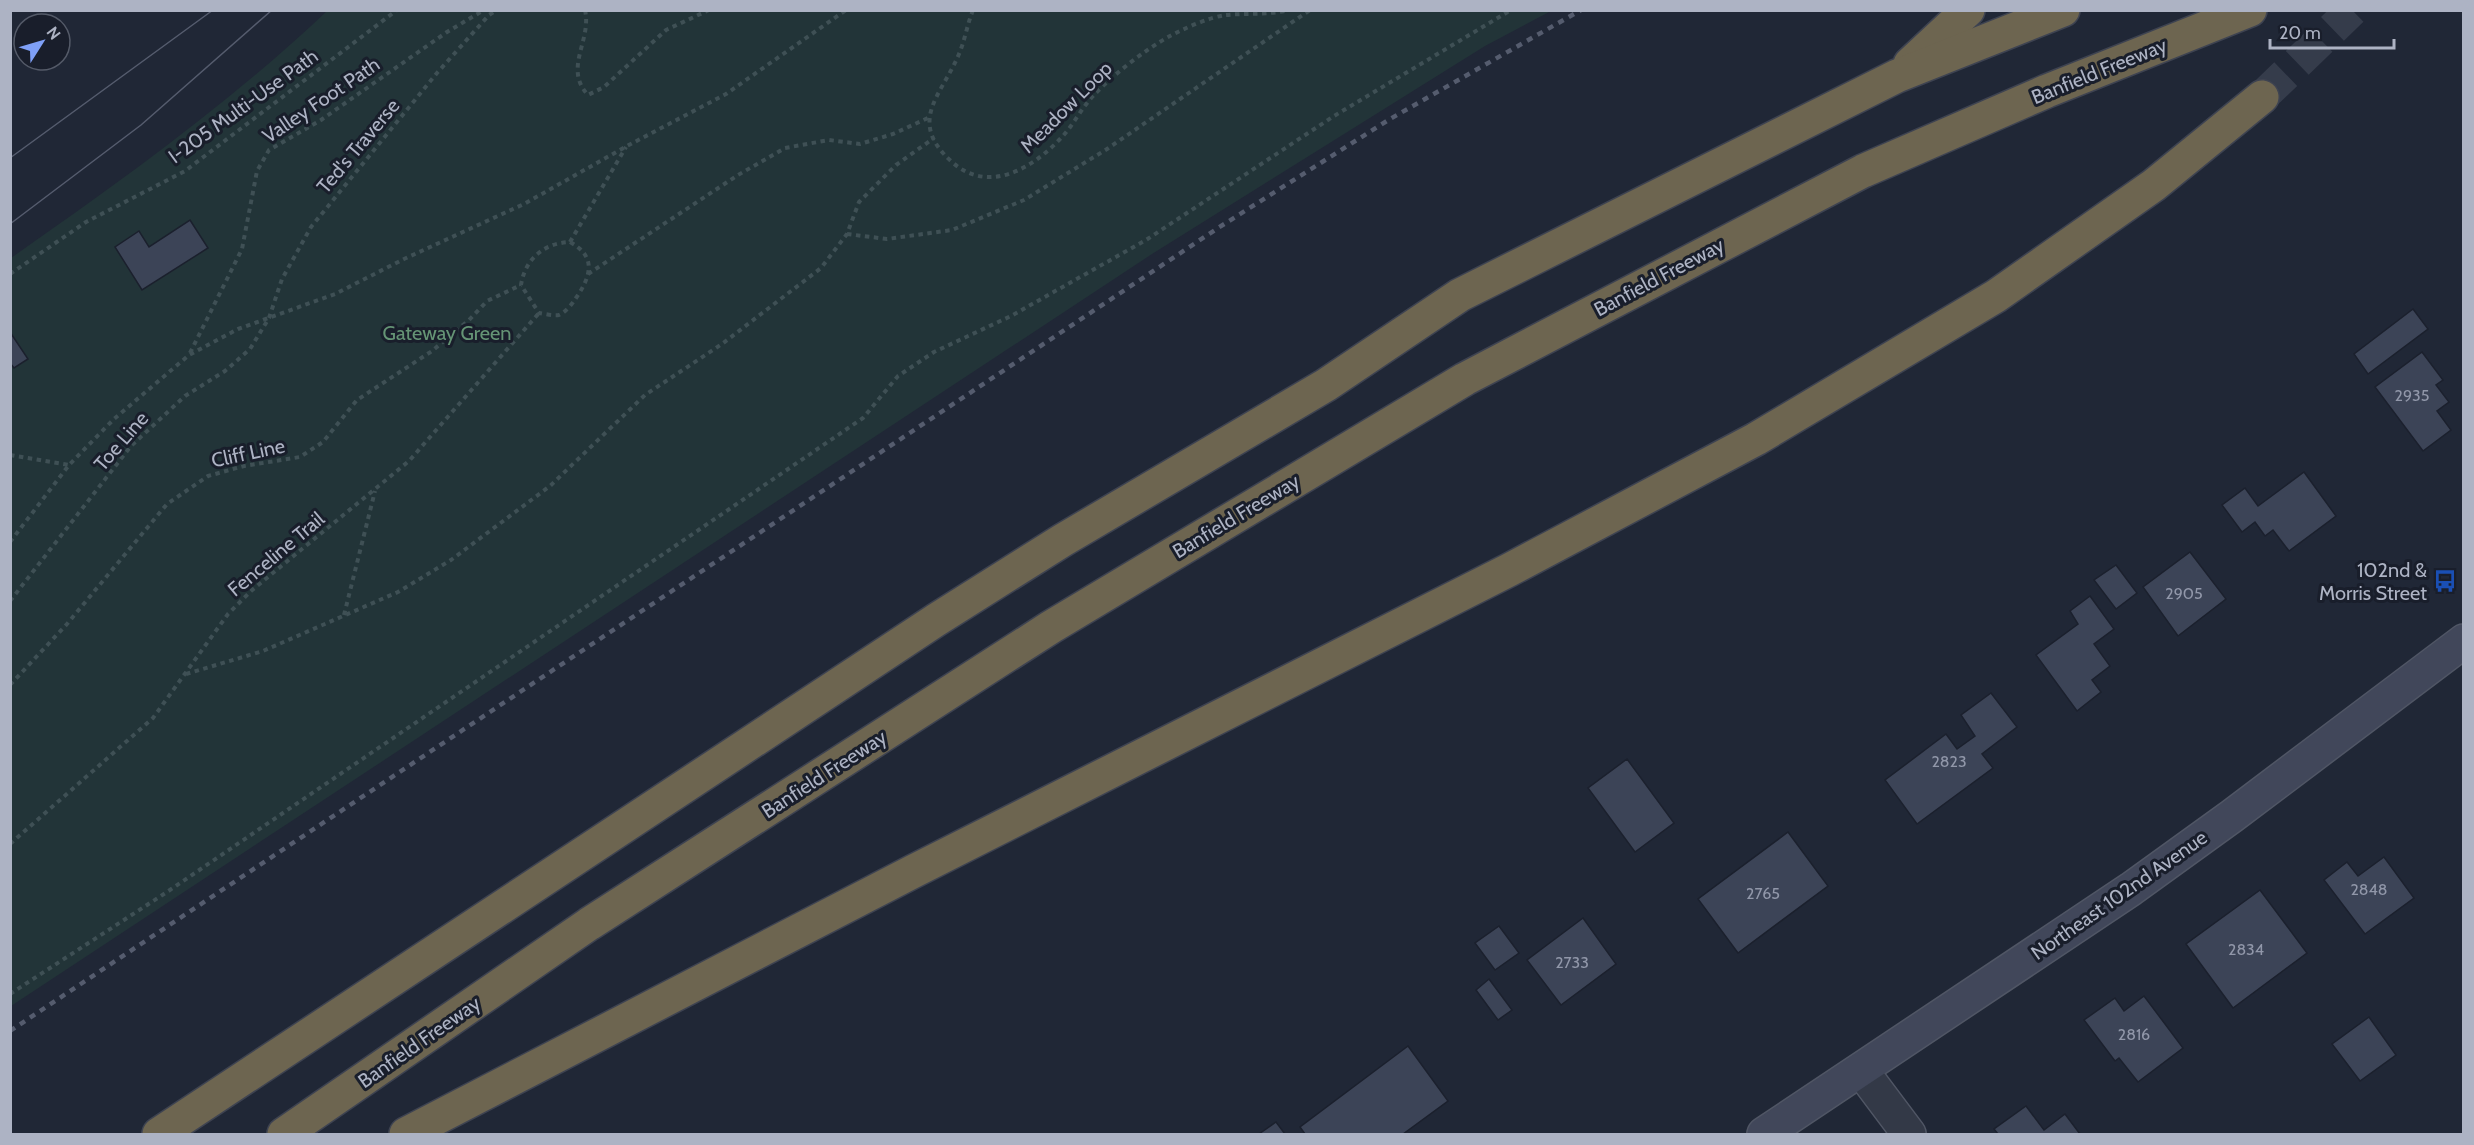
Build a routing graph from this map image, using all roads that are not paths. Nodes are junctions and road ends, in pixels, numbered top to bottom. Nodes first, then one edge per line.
1 (1968, 10) edge
2 (2063, 10) edge
3 (2250, 10) edge
4 (1897, 76) junction
5 (2262, 97) tunnel mouth
6 (2463, 641) edge
7 (1861, 1070) junction
8 (159, 1134) edge
9 (284, 1134) edge
10 (406, 1134) edge
11 (1764, 1134) edge
12 (1909, 1134) edge

1 - 4 highway
2 - 4 highway
3 - 9 highway, Banfield Freeway
4 - 8 highway
5 - 10 highway
6 - 7 main road, Northeast 102nd Avenue
7 - 11 main road, Northeast 102nd Avenue
7 - 12 street

